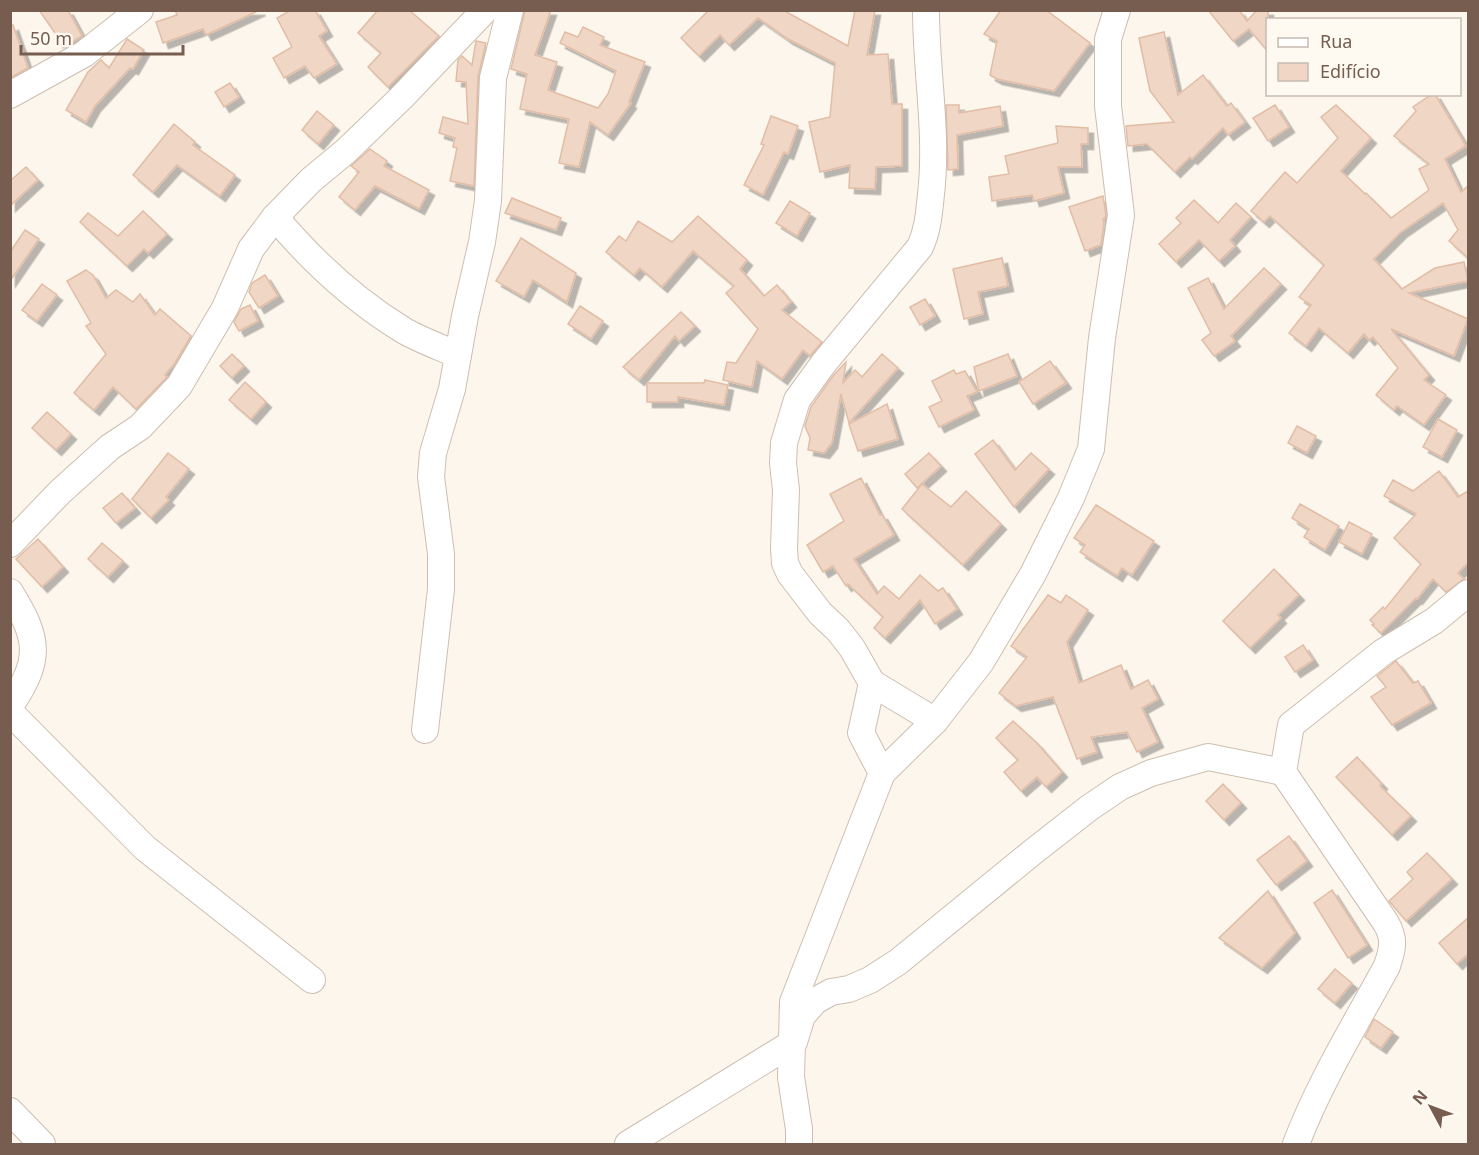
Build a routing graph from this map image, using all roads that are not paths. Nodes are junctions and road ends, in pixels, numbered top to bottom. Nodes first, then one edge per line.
1 (140, 10) edge
2 (485, 10) edge
3 (510, 10) edge
4 (926, 10) edge
5 (1117, 10) edge
6 (10, 95) edge
7 (275, 217) junction
8 (458, 354) junction
9 (10, 544) edge
10 (10, 592) edge
11 (1468, 593) edge
12 (872, 683) junction
13 (10, 706) edge
14 (10, 712) edge
15 (935, 721) junction
16 (425, 730) dead end
17 (1283, 772) junction
18 (882, 773) junction
19 (312, 980) dead end
20 (794, 1042) junction
21 (10, 1111) edge
22 (42, 1144) edge
23 (628, 1144) edge
24 (798, 1144) edge
25 (1296, 1144) edge

1 - 6 street
2 - 7 street
3 - 8 street
4 - 12 street
5 - 15 street
7 - 8 street
7 - 9 street
8 - 16 street
10 - 13 street
11 - 17 street
12 - 15 street
12 - 18 street
14 - 19 street
15 - 18 street
17 - 20 street
17 - 25 street
18 - 20 street
20 - 23 street
20 - 24 street
21 - 22 street

